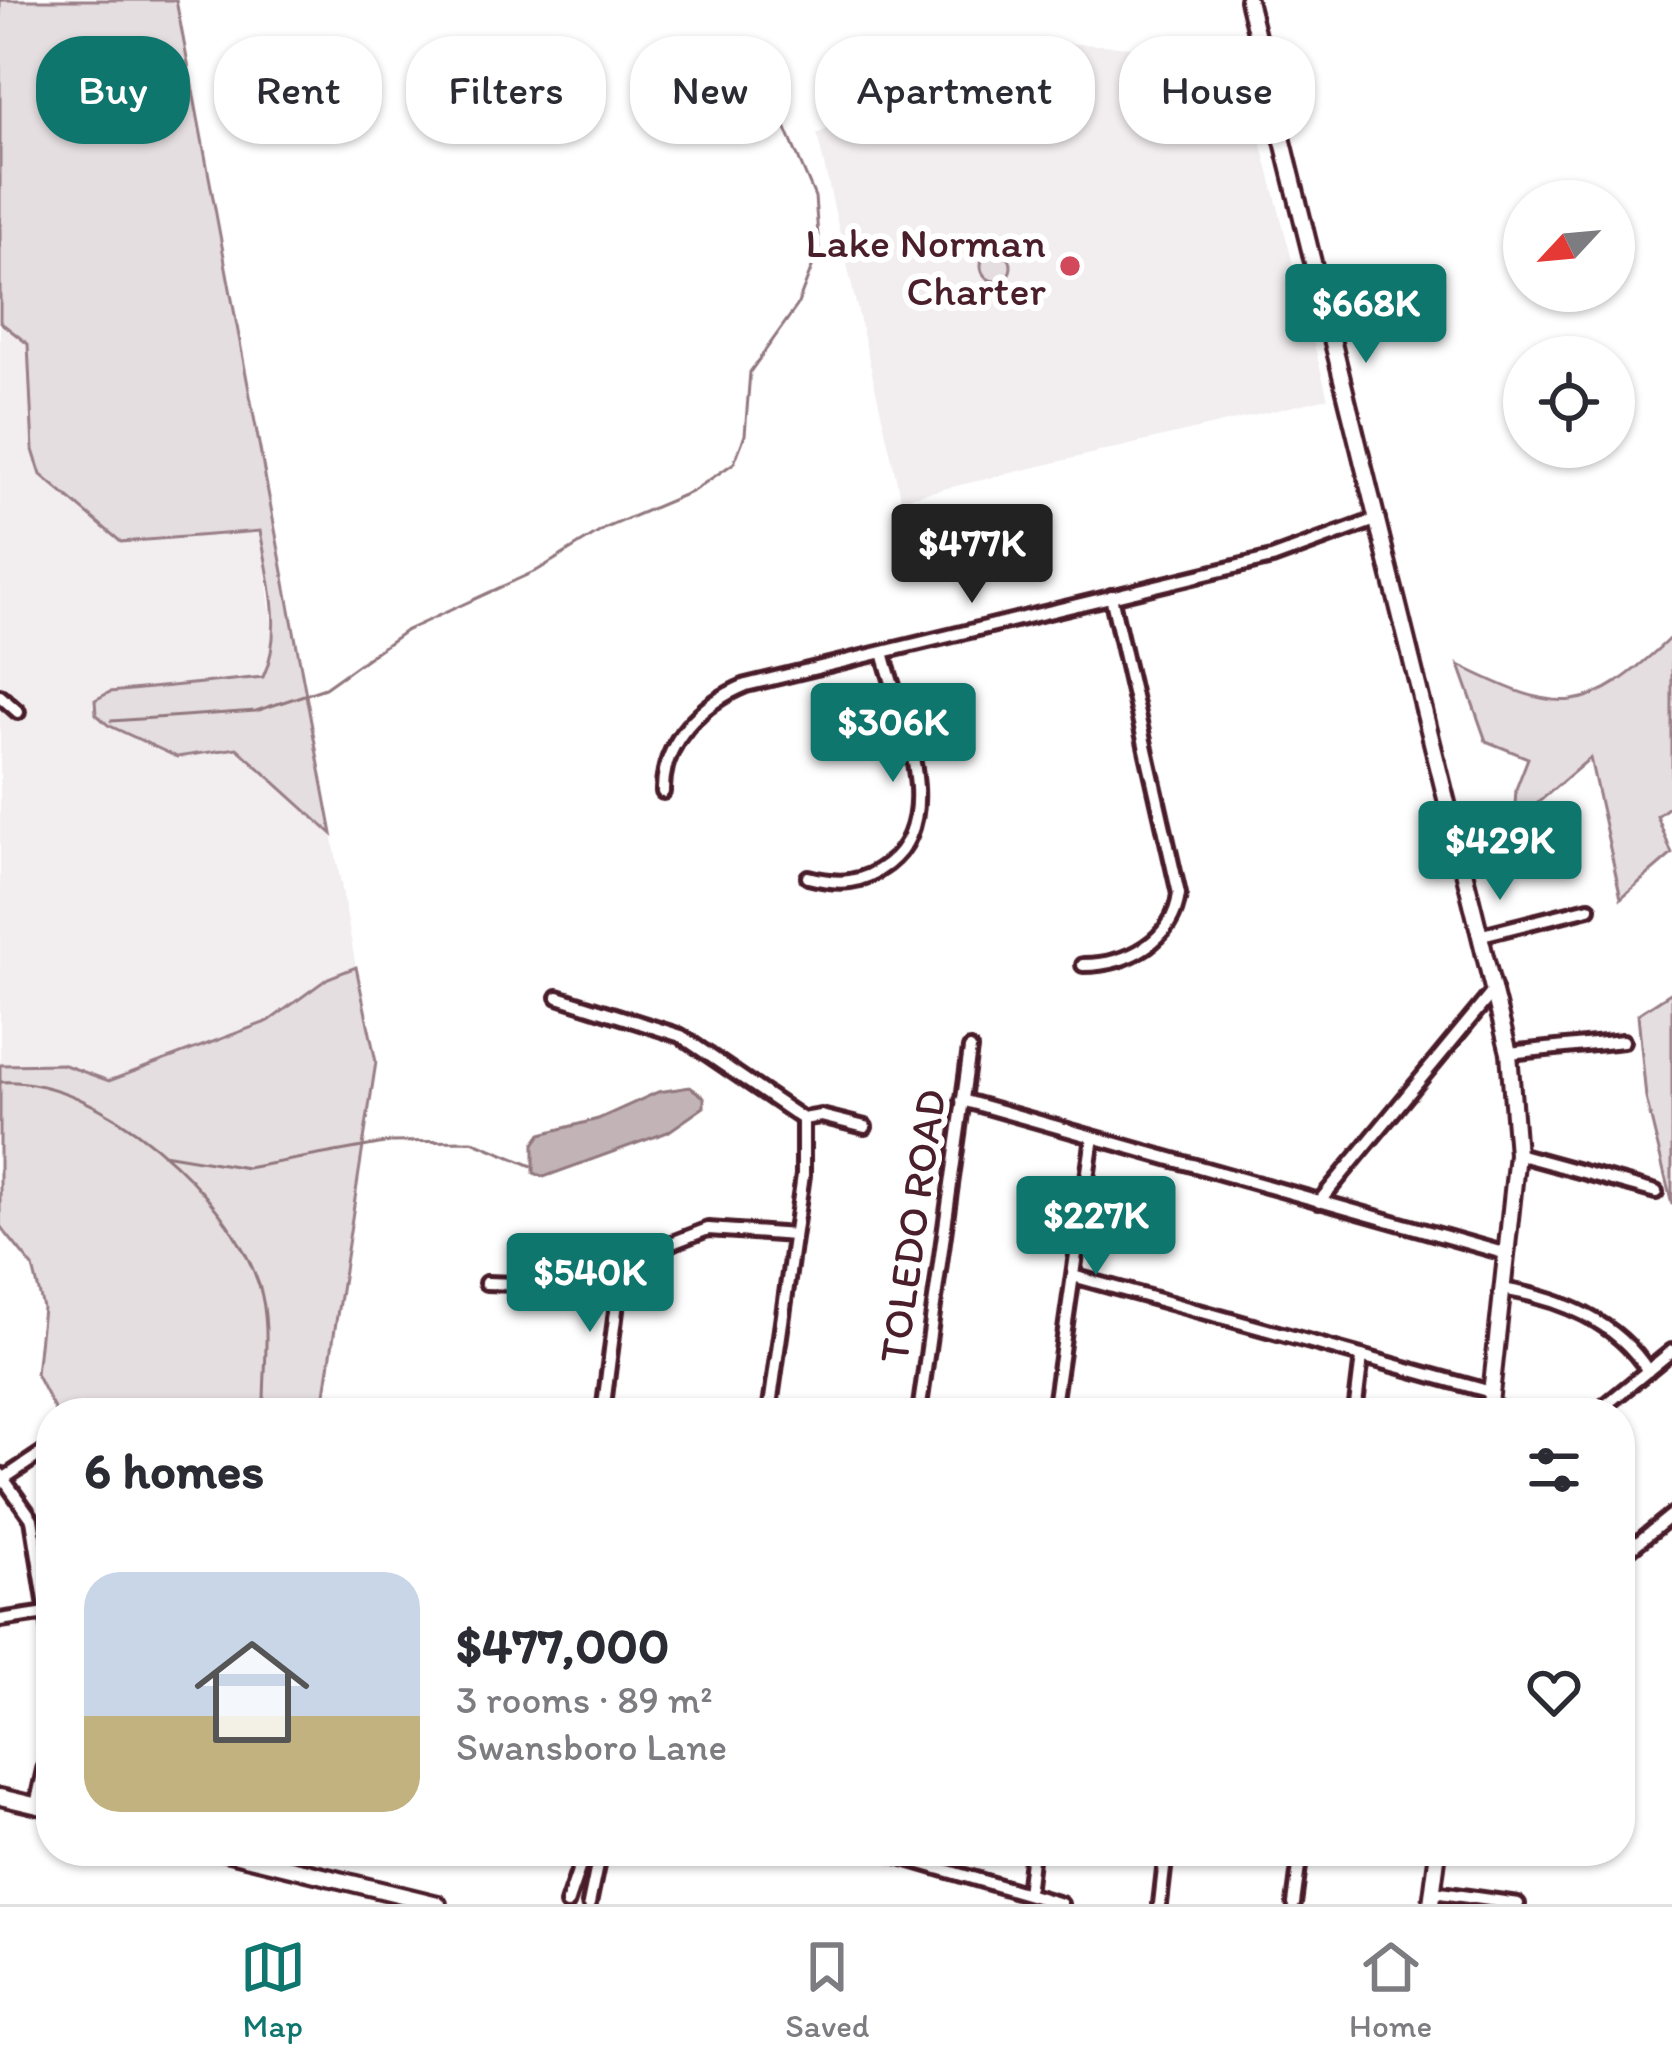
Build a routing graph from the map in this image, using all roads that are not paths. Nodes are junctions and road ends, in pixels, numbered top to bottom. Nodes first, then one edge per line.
1 (1248, 0) edge
2 (1378, 519) junction
3 (1111, 596) junction
4 (883, 652) junction
5 (0, 696) edge
6 (18, 712) dead end
7 (663, 792) dead end
8 (808, 877) dead end
9 (1589, 908) dead end
10 (1482, 935) junction
11 (1083, 964) dead end
12 (1495, 989) junction
13 (558, 997) dead end
14 (1623, 1041) dead end
15 (970, 1049) dead end
16 (1509, 1053) junction
17 (962, 1100) junction
18 (803, 1118) junction
19 (865, 1127) dead end
20 (1093, 1137) junction
21 (1517, 1154) junction
22 (1656, 1192) dead end
23 (1319, 1202) junction
24 (794, 1235) junction
25 (1507, 1254) junction
26 (622, 1263) junction
27 (1073, 1276) junction
28 (485, 1283) dead end
29 (1503, 1289) junction
30 (1672, 1352) edge
31 (1362, 1356) junction
32 (1648, 1371) junction
33 (1491, 1392) junction
34 (605, 1398) edge
35 (771, 1398) edge
36 (921, 1398) edge
37 (1055, 1398) edge
38 (1357, 1398) edge
39 (1490, 1398) edge
40 (1615, 1398) edge
41 (36, 1456) edge
42 (1, 1478) edge
43 (1672, 1515) edge
44 (36, 1544) edge
45 (1635, 1545) edge
46 (36, 1615) edge
47 (0, 1620) edge
48 (0, 1797) edge
49 (36, 1805) edge
50 (282, 1866) edge
51 (580, 1866) edge
52 (597, 1866) edge
53 (937, 1866) edge
54 (1030, 1866) edge
55 (1164, 1866) edge
56 (1299, 1866) edge
57 (1436, 1866) edge
58 (1004, 1888) junction
59 (1027, 1894) junction
60 (1432, 1898) edge
61 (438, 1904) edge
62 (567, 1904) edge
63 (590, 1904) edge
64 (1000, 1904) edge
65 (1060, 1904) edge
66 (1160, 1904) edge
67 (1294, 1904) edge
68 (1518, 1904) edge

1 - 2 main road
2 - 3 street
2 - 10 main road
3 - 4 street
3 - 11 street
4 - 7 street
4 - 8 street
5 - 6 street
9 - 10 street
10 - 12 main road
12 - 16 main road
12 - 23 street
13 - 18 street
14 - 16 street
15 - 17 street, TOLEDO ROAD
16 - 21 main road
17 - 20 street
17 - 36 street, TOLEDO ROAD
18 - 19 street
18 - 24 street
20 - 23 street
20 - 27 street
21 - 22 street
21 - 25 main road
23 - 25 street
24 - 26 street
24 - 35 street
25 - 29 main road
26 - 28 street
26 - 34 street
27 - 31 street
27 - 37 street
29 - 32 street
29 - 33 main road
30 - 32 street
31 - 33 street
31 - 38 street
32 - 40 street
33 - 39 main road
41 - 42 street
42 - 44 street
43 - 45 street
46 - 47 street
48 - 49 main road
50 - 61 main road
51 - 62 street
52 - 63 street
53 - 58 street
54 - 59 street
55 - 66 street
56 - 67 street
57 - 60 main road
58 - 59 street
58 - 64 street
59 - 65 street
60 - 68 street

